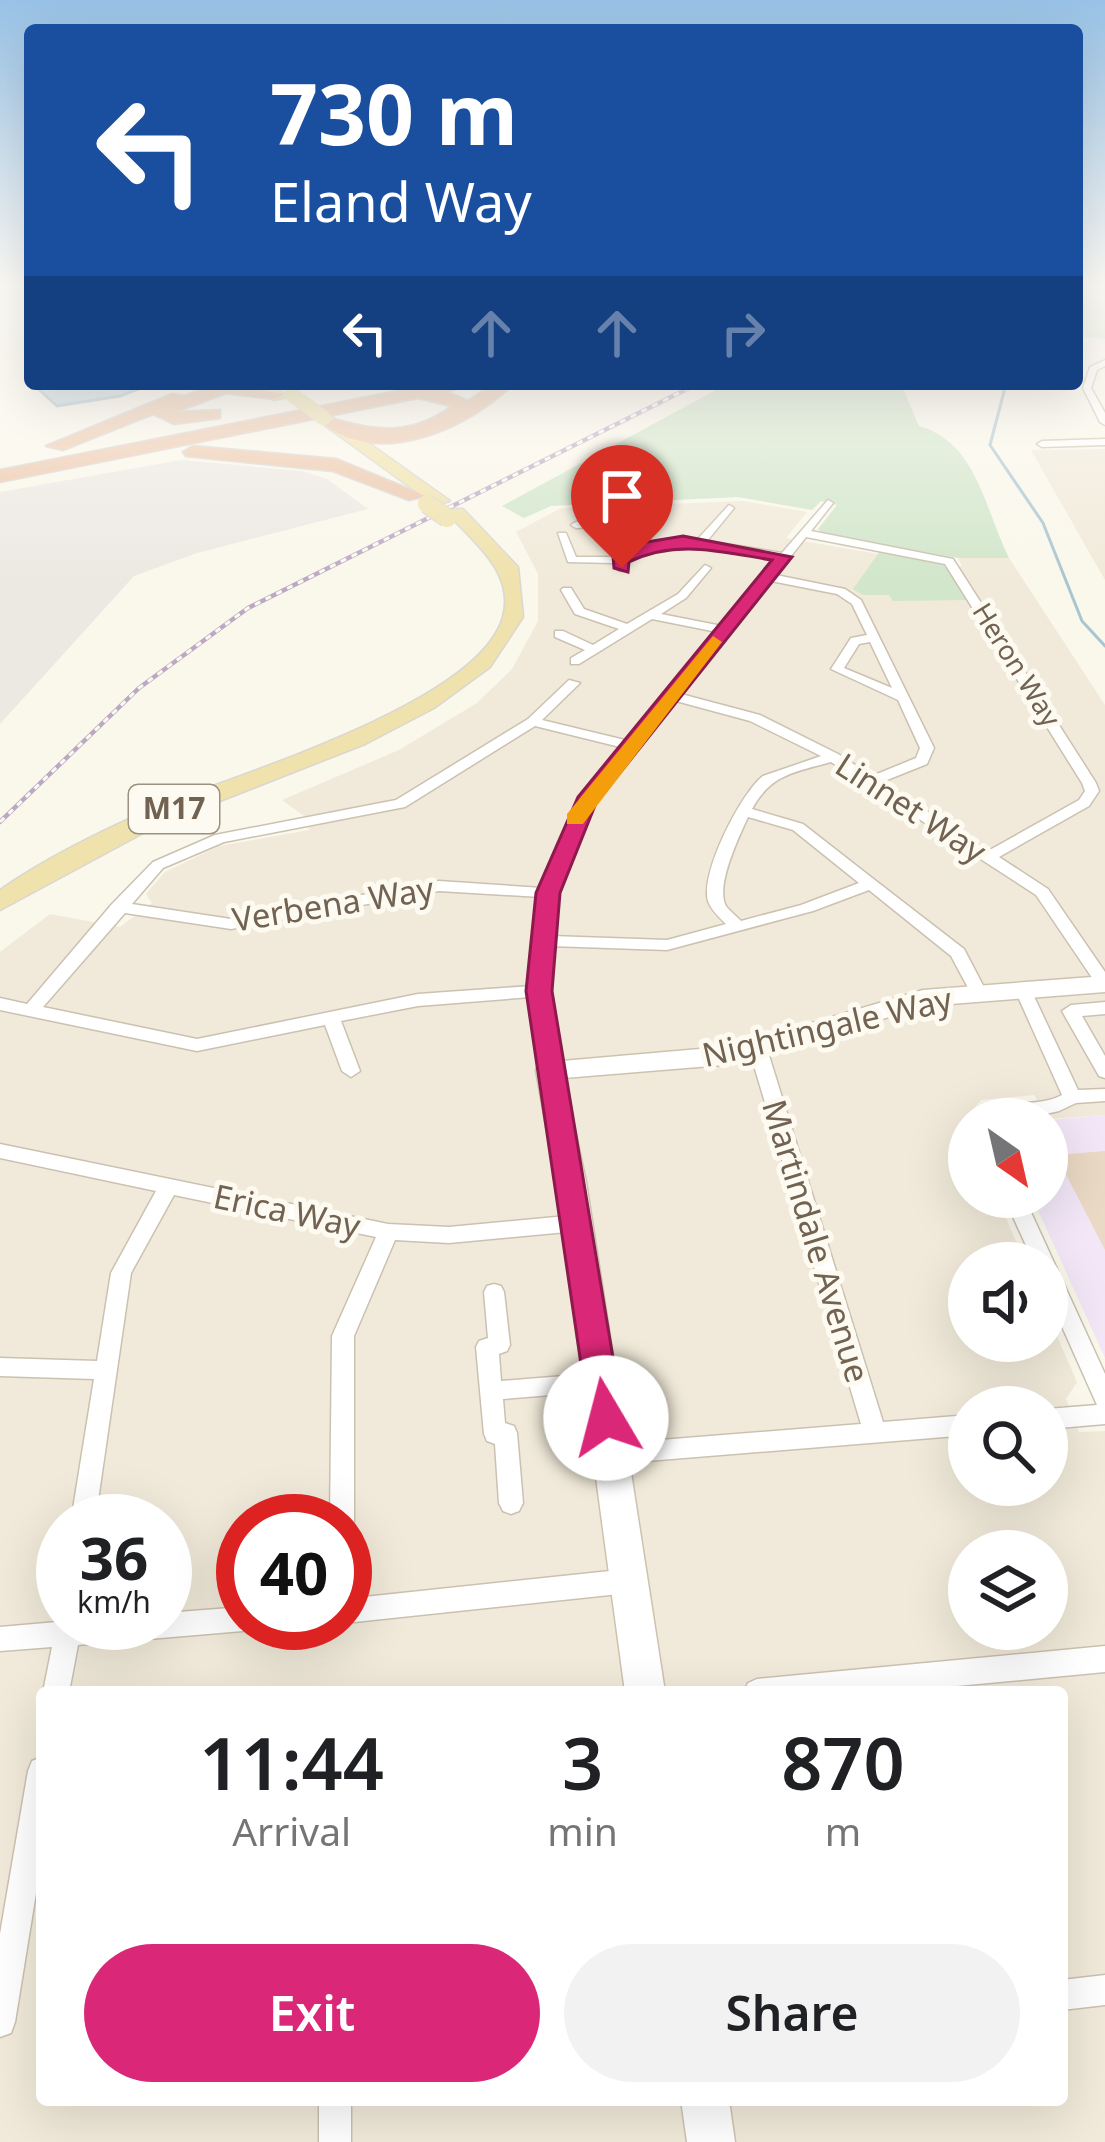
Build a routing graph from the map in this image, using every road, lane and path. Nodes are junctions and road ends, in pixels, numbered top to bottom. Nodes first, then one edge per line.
1 (1088, 383) edge
2 (203, 390) edge
3 (217, 390) edge
4 (279, 390) edge
5 (364, 390) edge
6 (373, 390) edge
7 (408, 390) edge
8 (497, 390) edge
9 (1088, 393) junction
10 (1105, 395) edge
11 (238, 420) junction
12 (321, 422) junction
13 (1105, 422) edge
14 (1105, 442) edge
15 (1042, 444) dead end
16 (41, 450) junction
17 (101, 457) junction
18 (0, 468) edge
19 (829, 502) dead end
20 (434, 503) junction
21 (729, 508) dead end
22 (698, 517) dead end
23 (718, 520) junction
24 (576, 525) dead end
25 (803, 533) junction
26 (562, 536) dead end
27 (701, 541) junction
28 (646, 547) junction
29 (783, 557) junction
30 (705, 568) dead end
31 (767, 577) junction
32 (567, 590) dead end
33 (650, 615) junction
34 (627, 628) junction
35 (723, 630) junction
36 (559, 634) dead end
37 (873, 638) junction
38 (595, 650) junction
39 (574, 661) dead end
40 (574, 683) dead end
41 (670, 695) junction
42 (903, 698) junction
43 (533, 722) junction
44 (628, 745) junction
45 (833, 757) junction
46 (872, 781) junction
47 (746, 812) junction
48 (988, 857) junction
49 (871, 884) junction
50 (548, 893) junction
51 (0, 902) edge
52 (118, 907) junction
53 (738, 927) junction
54 (542, 940) junction
55 (1105, 984) edge
56 (1023, 990) junction
57 (539, 991) junction
58 (979, 993) junction
59 (0, 1004) edge
60 (1105, 1008) edge
61 (30, 1011) junction
62 (331, 1017) junction
63 (758, 1049) junction
64 (549, 1070) junction
65 (351, 1071) dead end
66 (1105, 1072) edge
67 (1105, 1095) edge
68 (1072, 1097) junction
69 (1068, 1099) edge
70 (0, 1151) edge
71 (169, 1186) junction
72 (577, 1222) junction
73 (388, 1232) junction
74 (494, 1292) dead end
75 (1068, 1316) edge
76 (0, 1367) edge
77 (104, 1370) junction
78 (601, 1382) junction
79 (492, 1391) junction
80 (1105, 1399) edge
81 (1105, 1414) edge
82 (1068, 1417) edge
83 (948, 1427) edge
84 (875, 1433) junction
85 (610, 1454) junction
86 (87, 1494) edge
87 (343, 1494) edge
88 (511, 1503) dead end
89 (629, 1581) junction
90 (372, 1608) edge
91 (36, 1633) edge
92 (0, 1639) edge
93 (64, 1650) edge
94 (1105, 1659) edge
95 (57, 1686) edge
96 (644, 1686) edge
97 (820, 1686) edge
98 (36, 1800) edge
99 (6, 1941) edge
100 (1105, 1990) edge
101 (1068, 1994) edge
102 (0, 2022) edge
103 (335, 2106) edge
104 (706, 2106) edge
105 (334, 2142) edge
106 (711, 2142) edge

1 - 9 street
2 - 16 highway
3 - 11 highway
4 - 12 main road, M17
5 - 11 highway
5 - 12 highway
6 - 18 highway
7 - 18 highway
8 - 20 highway
9 - 10 street
9 - 13 street
11 - 12 highway
11 - 16 highway
11 - 17 highway
12 - 20 main road, M17
14 - 15 street
16 - 18 highway
17 - 18 highway
17 - 20 highway
19 - 25 street
20 - 51 main road, M17
21 - 23 street
22 - 23 street
23 - 27 street
24 - 28 street
25 - 29 street
25 - 48 street, Heron Way
26 - 28 street
27 - 28 street
27 - 29 street
29 - 31 street
30 - 33 street
31 - 35 street
31 - 37 street
32 - 34 street
33 - 34 street
33 - 35 street
34 - 38 street
35 - 41 street
36 - 38 street
37 - 42 street
37 - 42 street
38 - 39 street
40 - 43 street
41 - 44 street
41 - 45 street, Linnet Way
42 - 46 street
43 - 44 street
43 - 52 street
44 - 50 street
45 - 46 street, Linnet Way
45 - 47 street
46 - 48 street, Linnet Way
47 - 49 street
47 - 53 street
48 - 55 street, Linnet Way
49 - 53 street
49 - 58 street
50 - 52 street, Verbena Way
50 - 54 street
52 - 61 street
53 - 54 street
54 - 57 street
55 - 56 street, Nightingale Way
56 - 58 street, Nightingale Way
56 - 68 street
57 - 62 street
57 - 64 street
58 - 63 street, Nightingale Way
59 - 61 street
60 - 66 street
61 - 62 street
62 - 65 street
63 - 64 street, Nightingale Way
63 - 84 street, Martindale Avenue
64 - 72 street
67 - 68 street
68 - 69 street
70 - 71 street, Erica Way
71 - 73 street, Erica Way
71 - 77 street
72 - 73 street, Erica Way
72 - 78 street
73 - 87 street
74 - 79 street
75 - 80 street
76 - 77 street
77 - 86 street
78 - 79 street
78 - 85 street
79 - 88 street
81 - 82 street
83 - 84 street
84 - 85 street
85 - 89 street
89 - 90 street
89 - 96 street
91 - 92 street
93 - 95 street
94 - 97 street
98 - 99 street
99 - 102 street
100 - 101 street
103 - 105 street
104 - 106 street

